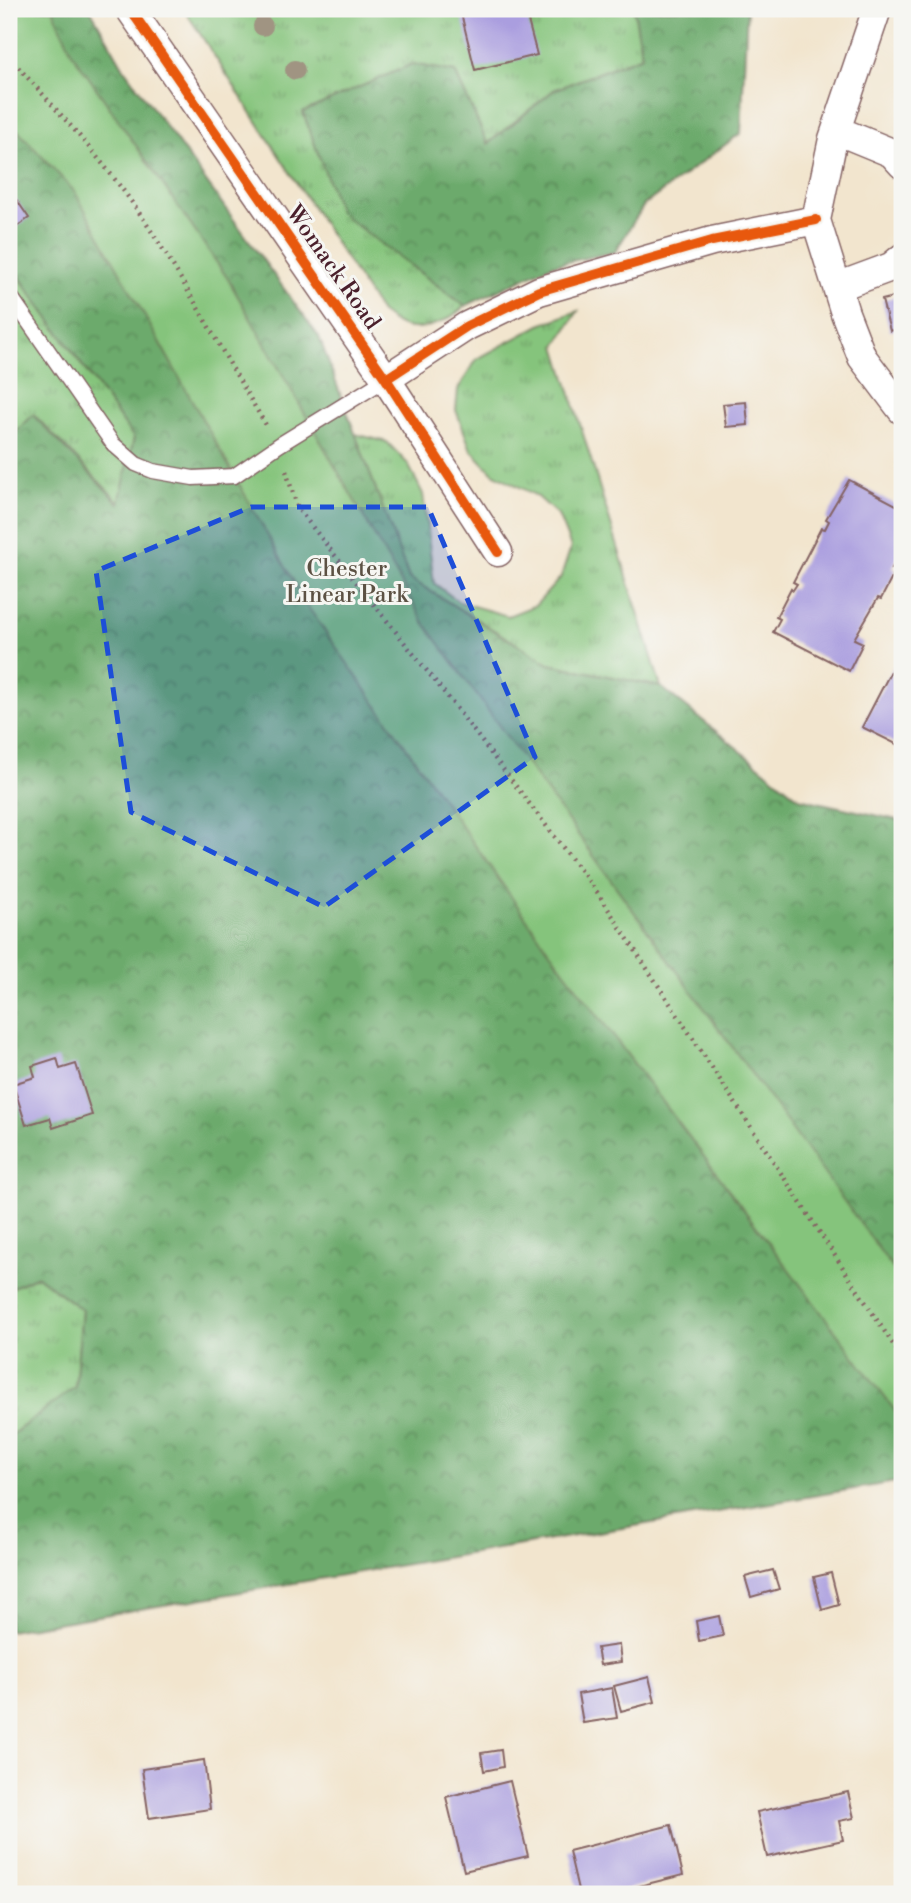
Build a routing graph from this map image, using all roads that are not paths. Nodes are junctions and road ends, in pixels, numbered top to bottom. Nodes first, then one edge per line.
1 (130, 9) edge
2 (877, 9) edge
3 (836, 130) junction
4 (902, 164) edge
5 (816, 220) junction
6 (902, 258) edge
7 (837, 288) junction
8 (9, 294) edge
9 (386, 379) junction
10 (902, 410) edge
11 (498, 552) dead end

1 - 9 street, Womack Road
2 - 3 street
3 - 4 street
3 - 5 street
5 - 7 street
5 - 9 street
6 - 7 street
7 - 10 street
8 - 9 lane
9 - 11 street, Womack Road

